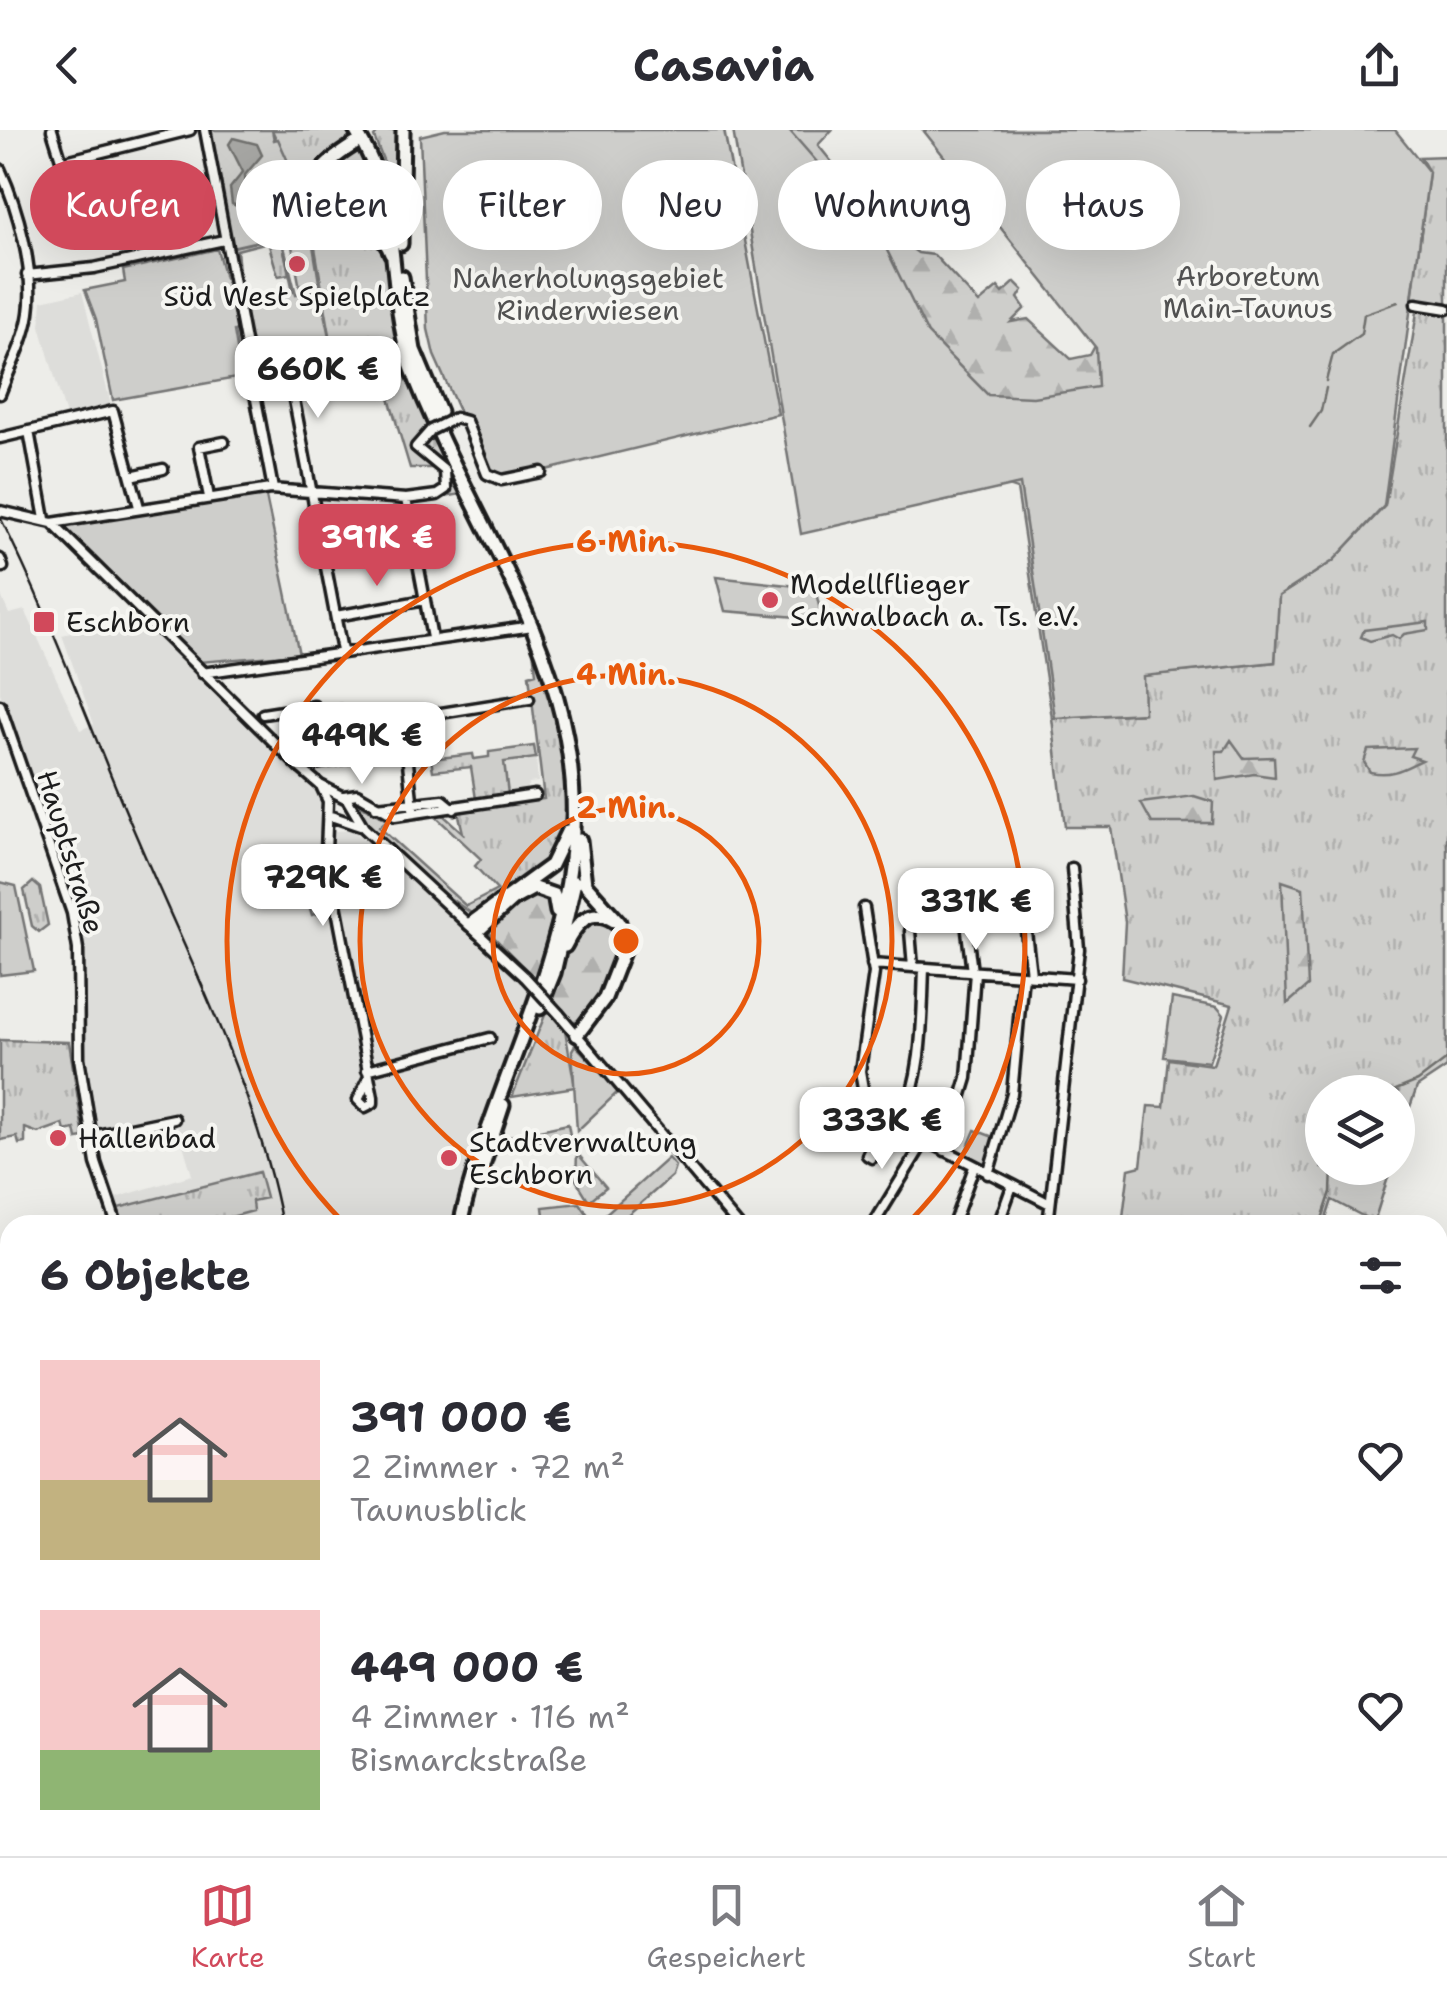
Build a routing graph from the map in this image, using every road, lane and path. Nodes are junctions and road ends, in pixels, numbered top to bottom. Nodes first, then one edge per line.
1 (52, 130) edge
2 (190, 130) edge
3 (205, 130) edge
4 (354, 130) edge
5 (403, 130) edge
6 (369, 131) edge
7 (354, 144) dead end
8 (329, 160) edge
9 (370, 160) edge
10 (380, 160) edge
11 (402, 160) edge
12 (0, 170) edge
13 (224, 240) junction
14 (216, 242) edge
15 (174, 250) edge
16 (388, 250) edge
17 (393, 250) edge
18 (401, 250) edge
19 (394, 266) junction
20 (27, 274) junction
21 (1416, 304) dead end
22 (1447, 309) edge
23 (286, 358) dead end
24 (0, 394) edge
25 (29, 431) junction
26 (0, 438) edge
27 (224, 442) dead end
28 (163, 469) dead end
29 (541, 472) dead end
30 (131, 476) junction
31 (273, 489) junction
32 (312, 492) junction
33 (208, 497) junction
34 (406, 498) junction
35 (0, 500) edge
36 (139, 507) junction
37 (2, 511) edge
38 (48, 521) junction
39 (425, 600) junction
40 (336, 616) junction
41 (526, 627) dead end
42 (432, 638) junction
43 (342, 652) junction
44 (202, 672) junction
45 (530, 699) dead end
46 (0, 705) edge
47 (314, 706) dead end
48 (298, 709) junction
49 (263, 714) dead end
50 (352, 729) junction
51 (302, 735) junction
52 (276, 744) junction
53 (408, 763) dead end
54 (299, 766) junction
55 (535, 795) dead end
56 (342, 802) junction
57 (413, 809) junction
58 (573, 813) junction
59 (328, 815) junction
60 (341, 820) junction
61 (364, 828) junction
62 (325, 839) junction
63 (580, 840) junction
64 (1072, 868) dead end
65 (1016, 878) dead end
66 (864, 908) dead end
67 (474, 927) junction
68 (968, 931) dead end
69 (910, 932) dead end
70 (555, 937) junction
71 (623, 937) junction
72 (872, 964) junction
73 (914, 967) junction
74 (924, 968) junction
75 (554, 972) junction
76 (973, 972) junction
77 (1027, 975) junction
78 (1077, 979) junction
79 (577, 1035) junction
80 (490, 1038) dead end
81 (891, 1117) junction
82 (174, 1119) dead end
83 (901, 1123) junction
84 (92, 1136) junction
85 (925, 1140) junction
86 (945, 1151) junction
87 (872, 1158) dead end
88 (974, 1166) junction
89 (988, 1174) junction
90 (1012, 1186) junction
91 (1050, 1204) junction
92 (114, 1215) edge
93 (465, 1215) edge
94 (466, 1215) edge
95 (730, 1215) edge
96 (879, 1215) edge
97 (957, 1215) edge
98 (1002, 1215) edge
99 (1049, 1215) edge

1 - 2 street
3 - 13 street
4 - 9 highway
5 - 11 highway
6 - 10 highway
7 - 8 highway
12 - 20 street
13 - 14 street
13 - 31 street
15 - 20 street
16 - 19 highway
17 - 19 highway
18 - 63 highway
19 - 58 highway
20 - 24 street
21 - 22 street
23 - 32 street
25 - 26 street
25 - 30 street
25 - 38 street
27 - 33 street
28 - 30 street
29 - 34 street, bridge
30 - 36 street
31 - 32 street
31 - 33 street
32 - 34 street
32 - 40 street
33 - 36 street
34 - 39 street
35 - 37 street
36 - 38 street
37 - 38 street
38 - 44 street
39 - 40 street
39 - 42 street
40 - 43 street
41 - 42 street
42 - 43 street
43 - 44 street
44 - 52 street
45 - 50 street
46 - 84 street, Hauptstraße
47 - 48 street
48 - 49 street
48 - 51 street
50 - 51 street
50 - 54 street
51 - 52 street
52 - 54 street
53 - 57 street
54 - 56 street
55 - 57 street
56 - 57 street
56 - 59 street
56 - 60 street
56 - 61 street
58 - 67 highway
58 - 70 highway
59 - 60 street
59 - 62 street
60 - 61 street
60 - 62 street
61 - 67 street
62 - 80 street
63 - 71 highway
63 - 75 highway
64 - 78 street
65 - 77 street
66 - 72 street
67 - 70 highway
67 - 79 street, bridge
68 - 76 street
69 - 73 street
70 - 93 highway
71 - 75 highway
71 - 79 highway
72 - 73 street
72 - 81 street
73 - 74 street
74 - 76 street
74 - 83 street
75 - 94 highway
76 - 77 street
76 - 86 street
77 - 78 street
77 - 89 street
78 - 91 street
79 - 95 street
81 - 83 street
81 - 87 street
82 - 84 street
83 - 85 street
84 - 92 street, Hauptstraße
85 - 86 street
85 - 96 street
86 - 88 street
88 - 89 street
88 - 97 street
89 - 90 street
90 - 91 street
90 - 98 street
91 - 99 street

